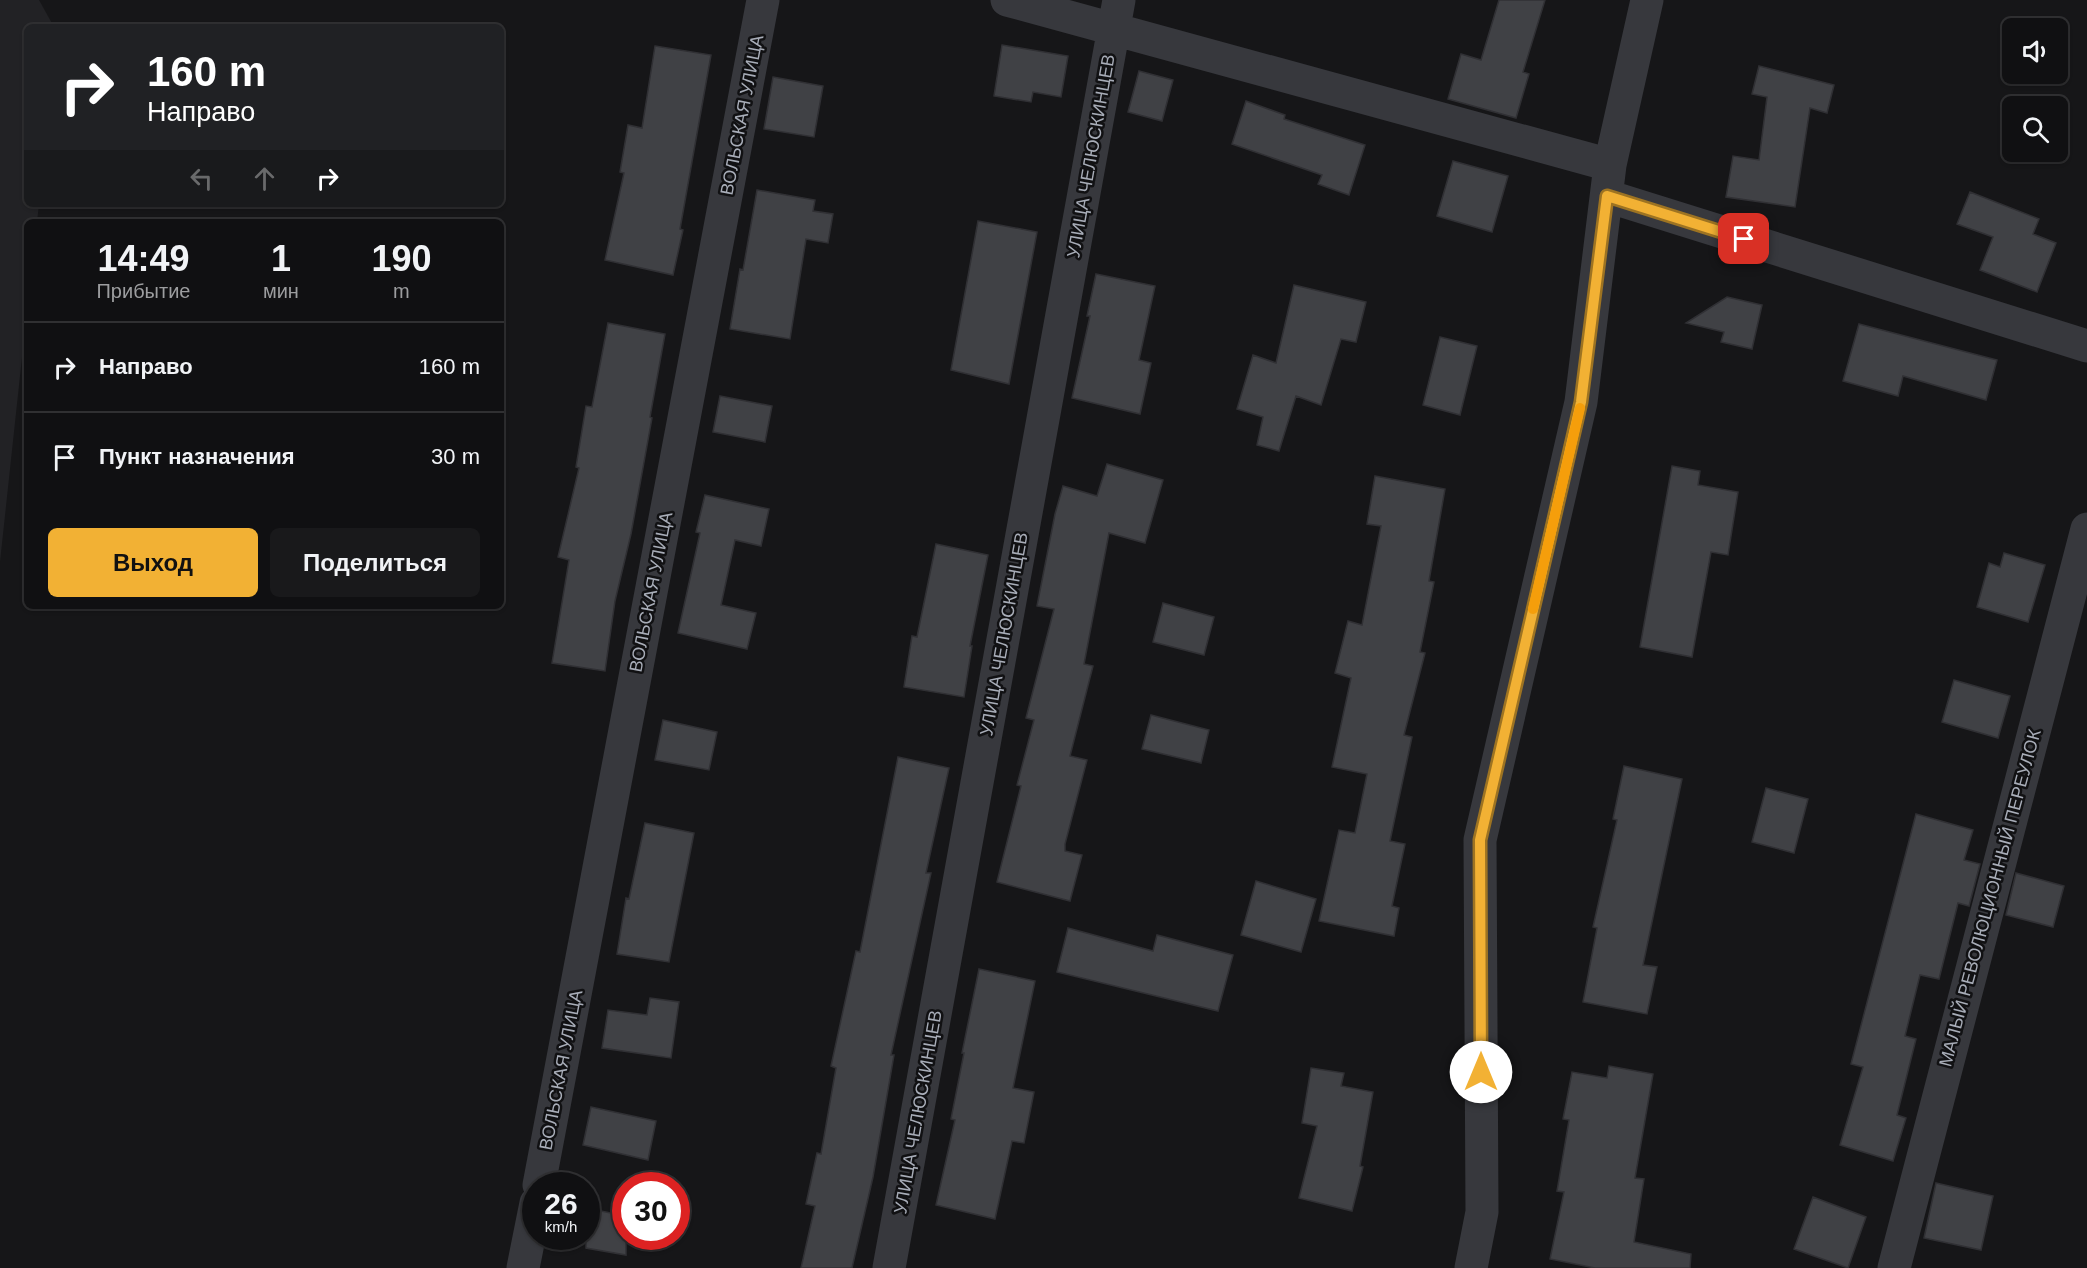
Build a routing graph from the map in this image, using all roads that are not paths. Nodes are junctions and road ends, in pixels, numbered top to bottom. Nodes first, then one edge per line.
1 (763, 0) edge
2 (1007, 0) edge
3 (1647, 0) edge
4 (1117, 14) edge
5 (1609, 180) junction
6 (2087, 346) edge
7 (2087, 529) edge
8 (2079, 585) edge
9 (541, 1172) edge
10 (527, 1250) edge
11 (523, 1268) edge
12 (889, 1268) edge
13 (1472, 1268) edge
14 (1894, 1268) edge

1 - 9 street, ВОЛЬСКАЯ УЛИЦА
2 - 4 street
3 - 5 street
4 - 5 street
4 - 12 street, УЛИЦА ЧЕЛЮСКИНЦЕВ
5 - 6 street
5 - 13 street
7 - 8 street, МАЛЫЙ РЕВОЛЮЦИОННЫЙ ПЕРЕУЛОК
8 - 14 street, МАЛЫЙ РЕВОЛЮЦИОННЫЙ ПЕРЕУЛОК
10 - 11 street

